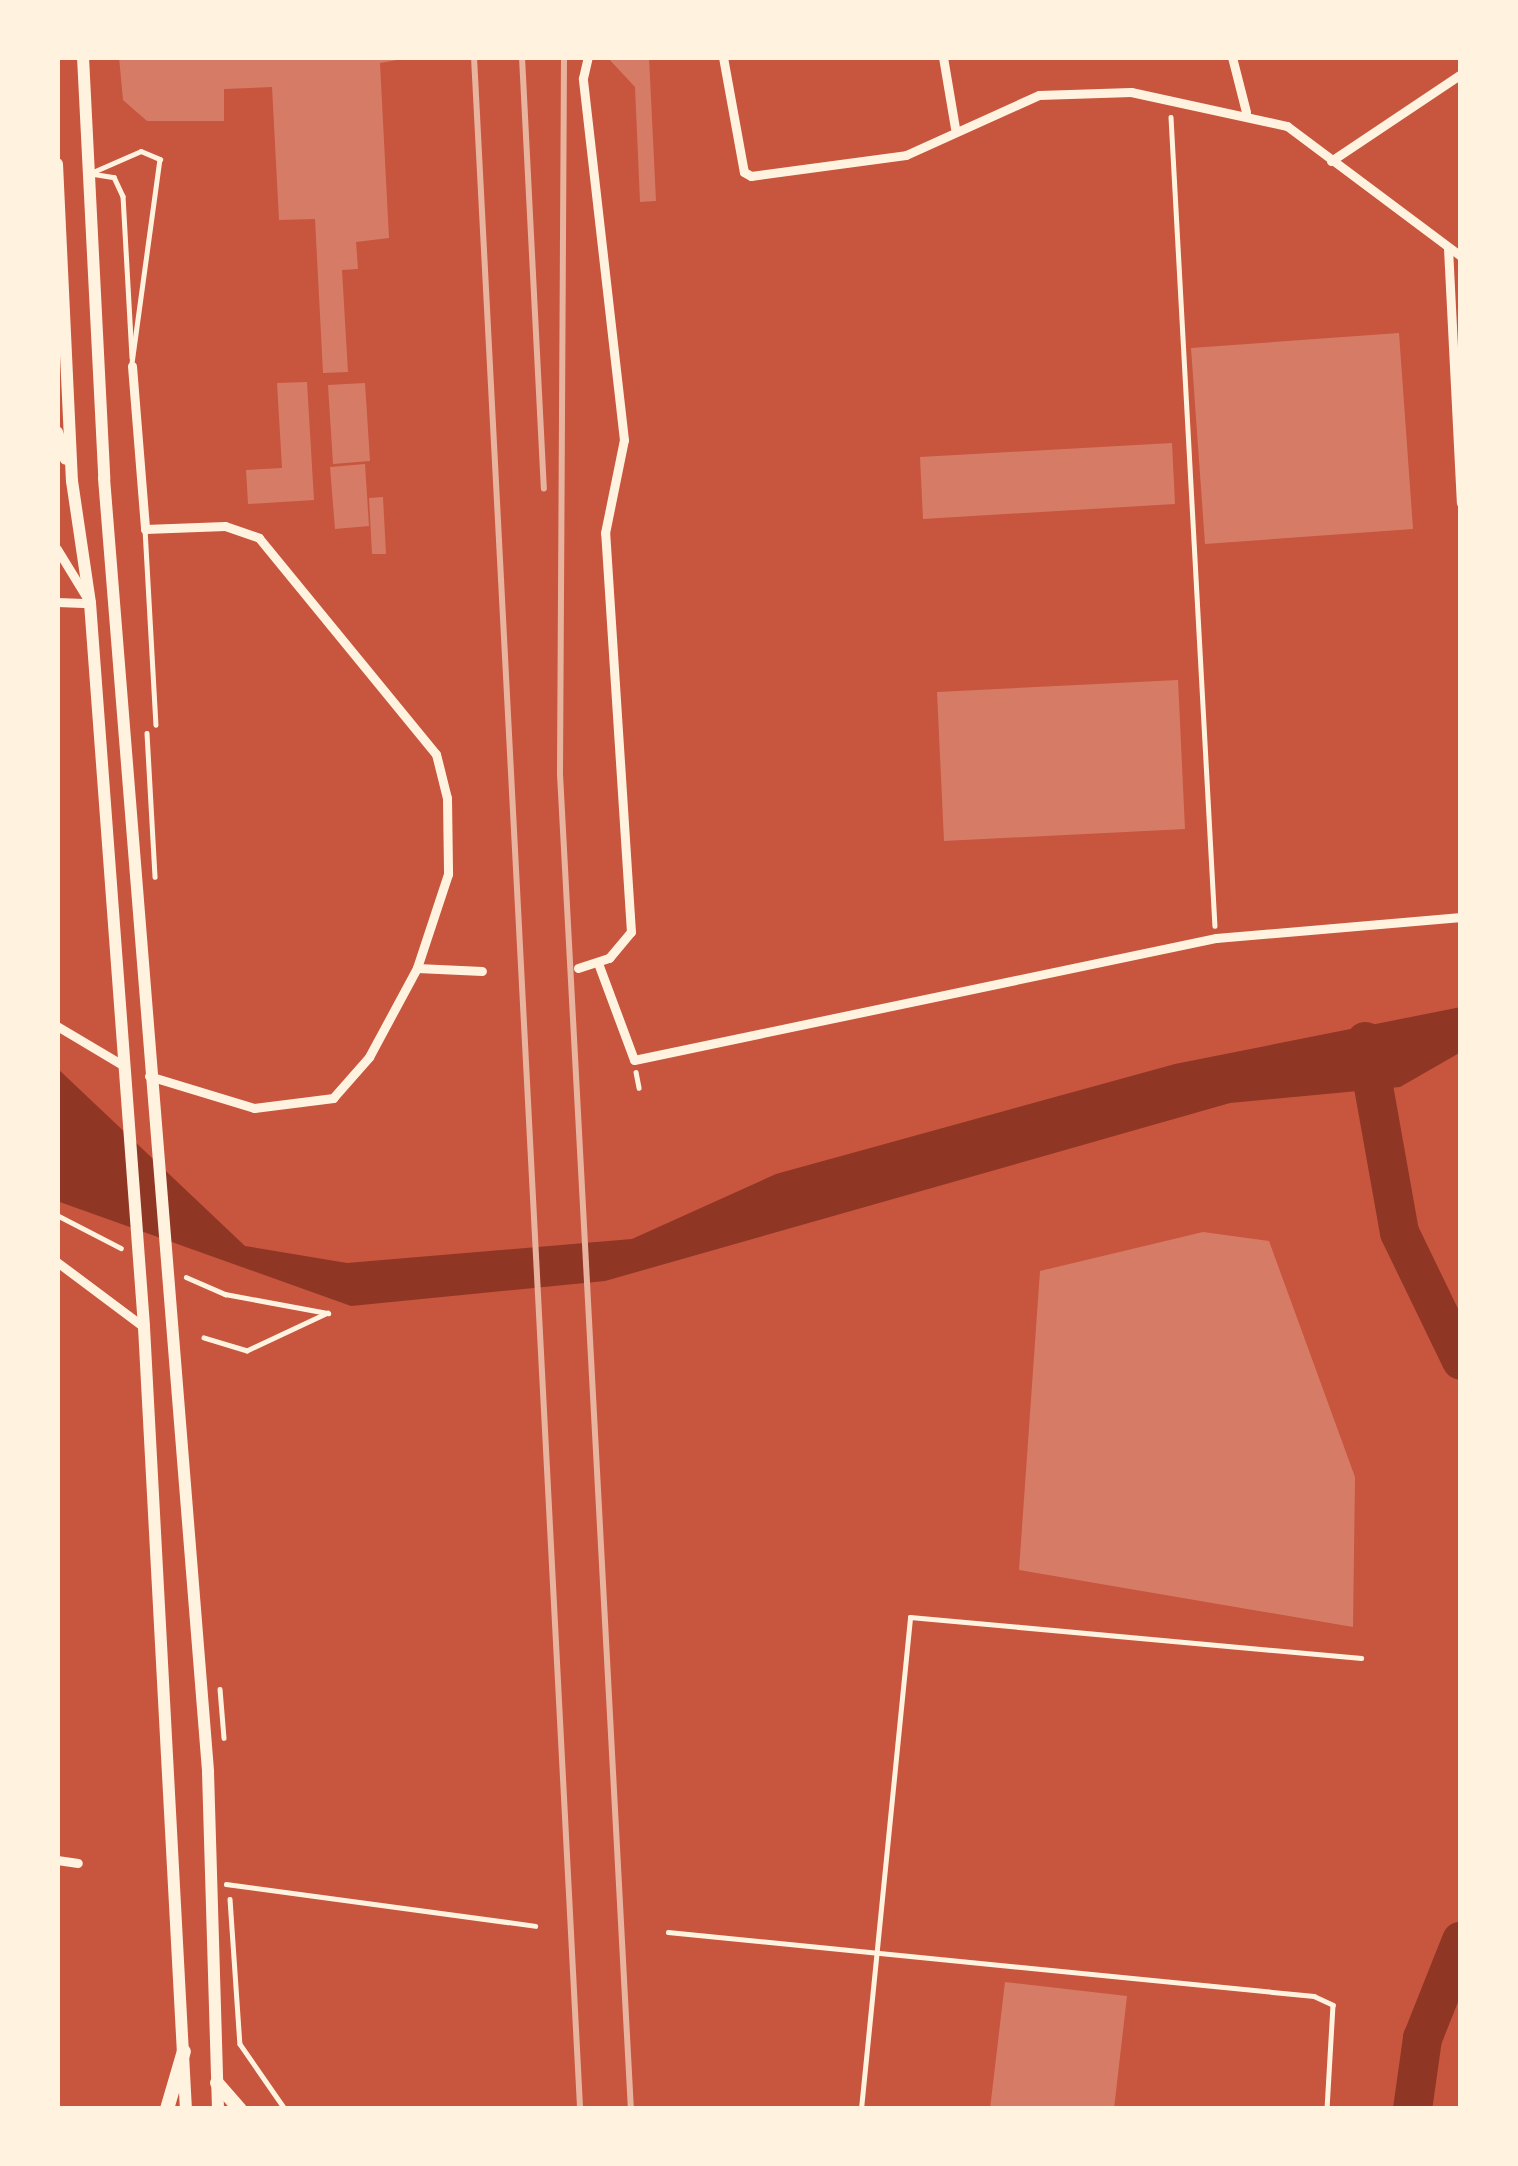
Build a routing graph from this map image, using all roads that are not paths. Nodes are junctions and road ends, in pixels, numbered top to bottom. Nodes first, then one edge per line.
1 (83, 57) edge
2 (588, 57) edge
3 (722, 57) edge
4 (943, 57) edge
5 (1232, 57) edge
6 (1460, 76) edge
7 (1246, 112) junction
8 (955, 128) junction
9 (1331, 161) junction
10 (57, 164) edge
11 (88, 175) junction
12 (57, 177) edge
13 (1448, 248) junction
14 (1461, 256) edge
15 (132, 366) junction
16 (57, 432) edge
17 (73, 481) junction
18 (1461, 503) edge
19 (146, 530) junction
20 (57, 549) edge
21 (57, 602) edge
22 (90, 602) junction
23 (156, 725) dead end
24 (1461, 917) edge
25 (598, 963) junction
26 (417, 968) junction
27 (578, 968) dead end
28 (482, 971) dead end
29 (57, 1027) edge
30 (124, 1066) junction
31 (149, 1079) junction
32 (57, 1262) edge
33 (144, 1328) junction
34 (57, 1860) edge
35 (78, 1863) dead end
36 (184, 2051) junction
37 (217, 2083) junction
38 (167, 2109) edge
39 (186, 2109) edge
40 (218, 2109) edge
41 (240, 2109) edge

1 - 11 street
2 - 25 street
3 - 8 street
4 - 8 street
5 - 7 street
6 - 9 street
7 - 8 street
7 - 9 street
9 - 13 street
10 - 12 street
11 - 12 street
11 - 15 lane
11 - 15 lane
11 - 31 street
12 - 17 street
13 - 14 street
13 - 18 street
15 - 19 street
16 - 17 street
17 - 22 street
19 - 23 lane
19 - 26 street
20 - 22 street
21 - 22 street
22 - 30 street
24 - 25 street
25 - 27 street
26 - 28 street
26 - 31 street
29 - 30 street
30 - 33 street
31 - 37 street
32 - 33 street
33 - 36 street
34 - 35 street
36 - 38 main road
36 - 39 street
37 - 40 street
37 - 41 main road

